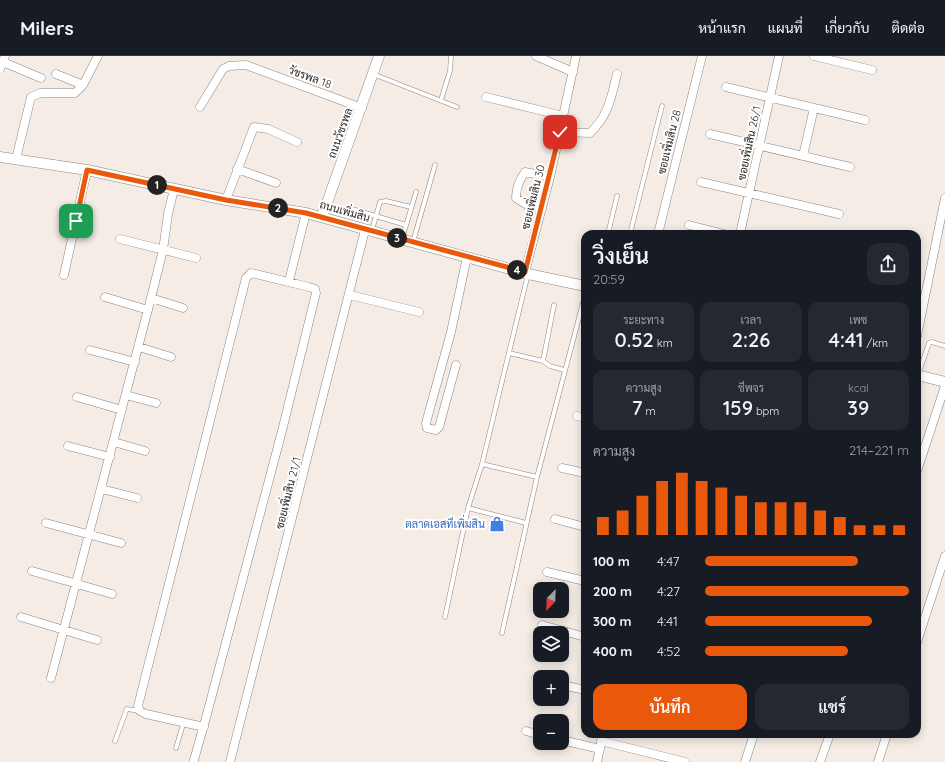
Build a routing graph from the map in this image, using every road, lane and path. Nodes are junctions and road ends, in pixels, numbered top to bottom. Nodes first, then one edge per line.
1 (98, 56) edge
2 (379, 56) edge
3 (451, 56) edge
4 (536, 56) edge
5 (576, 56) edge
6 (702, 56) edge
7 (779, 56) edge
8 (814, 56) edge
9 (3, 62) edge
10 (872, 70) dead end
11 (573, 72) junction
12 (56, 74) dead end
13 (373, 74) junction
14 (617, 74) dead end
15 (41, 78) dead end
16 (83, 85) junction
17 (726, 87) dead end
18 (486, 97) dead end
19 (770, 98) junction
20 (441, 100) junction
21 (662, 106) dead end
22 (200, 107) dead end
23 (457, 107) dead end
24 (362, 108) junction
25 (814, 108) junction
26 (563, 116) junction
27 (866, 120) dead end
28 (560, 132) junction
29 (710, 134) dead end
30 (296, 142) dead end
31 (760, 145) junction
32 (803, 156) junction
33 (0, 157) edge
34 (16, 159) junction
35 (435, 166) dead end
36 (850, 166) dead end
37 (237, 169) junction
38 (87, 170) junction
39 (550, 177) junction
40 (701, 182) dead end
41 (276, 183) dead end
42 (174, 189) junction
43 (416, 192) dead end
44 (749, 193) junction
45 (617, 196) dead end
46 (945, 198) edge
47 (226, 200) junction
48 (411, 207) junction
49 (542, 208) junction
50 (352, 209) dead end
51 (306, 213) junction
52 (838, 214) dead end
53 (375, 216) junction
54 (322, 217) junction
55 (406, 225) junction
56 (689, 225) dead end
57 (609, 230) edge
58 (631, 230) edge
59 (659, 230) edge
60 (708, 230) edge
61 (741, 230) edge
62 (369, 231) junction
63 (120, 239) dead end
64 (402, 239) junction
65 (413, 242) junction
66 (163, 250) junction
67 (467, 257) junction
68 (196, 258) dead end
69 (527, 273) junction
70 (64, 275) dead end
71 (289, 280) junction
72 (581, 285) edge
73 (350, 295) junction
74 (105, 297) dead end
75 (151, 298) junction
76 (554, 305) dead end
77 (183, 308) dead end
78 (581, 309) edge
79 (148, 310) junction
80 (418, 312) dead end
81 (921, 316) edge
82 (945, 346) edge
83 (139, 347) junction
84 (90, 350) dead end
85 (509, 353) junction
86 (171, 357) dead end
87 (543, 361) junction
88 (135, 362) junction
89 (456, 365) dead end
90 (921, 366) edge
91 (564, 370) junction
92 (921, 376) edge
93 (945, 382) edge
94 (945, 386) edge
95 (126, 395) junction
96 (77, 397) dead end
97 (156, 403) dead end
98 (122, 410) junction
99 (114, 442) junction
100 (68, 446) dead end
101 (145, 451) dead end
102 (110, 457) junction
103 (921, 459) edge
104 (482, 464) junction
105 (562, 468) dead end
106 (581, 472) edge
107 (537, 477) junction
108 (102, 489) junction
109 (137, 498) dead end
110 (468, 508) junction
111 (555, 519) dead end
112 (46, 523) dead end
113 (526, 523) junction
114 (581, 526) edge
115 (89, 535) junction
116 (121, 543) dead end
117 (945, 557) edge
118 (32, 571) dead end
119 (547, 572) dead end
120 (581, 580) edge
121 (77, 584) junction
122 (112, 594) dead end
123 (21, 617) dead end
124 (445, 617) dead end
125 (542, 625) dead end
126 (64, 630) junction
127 (921, 630) edge
128 (502, 632) dead end
129 (581, 636) edge
130 (97, 640) dead end
131 (51, 678) dead end
132 (569, 687) edge
133 (581, 689) edge
134 (140, 711) junction
135 (184, 721) junction
136 (204, 726) junction
137 (526, 731) dead end
138 (533, 733) edge
139 (753, 738) edge
140 (829, 738) edge
141 (886, 738) edge
142 (569, 740) edge
143 (115, 741) dead end
144 (601, 742) edge
145 (176, 748) dead end
146 (194, 760) dead end
147 (230, 762) edge
148 (597, 762) edge
149 (685, 762) edge
150 (745, 762) edge
151 (820, 762) edge
152 (878, 762) edge

1 - 16 street
2 - 13 street, ถนนวัชรพล
3 - 20 lane
4 - 11 street
5 - 11 street, ซอยเพิ่มสิน 30
6 - 59 street, ซอยเพิ่มสิน 28
7 - 19 street, ซอยเพิ่มสิน 26/1
8 - 10 street
9 - 15 street
11 - 26 street, ซอยเพิ่มสิน 30
12 - 16 street
13 - 20 lane
13 - 24 street, ถนนวัชรพล
14 - 28 street
16 - 34 street
17 - 19 street
18 - 26 street
19 - 25 street
19 - 31 street, ซอยเพิ่มสิน 26/1
20 - 23 lane
21 - 58 lane
22 - 24 street, วัชรพล 18
24 - 54 street, ถนนวัชรพล
25 - 27 street
25 - 32 street
26 - 28 street, ซอยเพิ่มสิน 30
28 - 39 street, ซอยเพิ่มสิน 30
29 - 31 street
30 - 37 street
31 - 32 street
31 - 44 street, ซอยเพิ่มสิน 26/1
32 - 36 street
33 - 34 street, ถนนเพิ่มสิน
34 - 38 street, ถนนเพิ่มสิน
35 - 65 lane
37 - 41 street
37 - 47 street
38 - 42 street, ถนนเพิ่มสิน
38 - 70 street
39 - 49 street, ซอยเพิ่มสิน 30
39 - 49 street
40 - 44 street
42 - 47 street, ถนนเพิ่มสิน
42 - 66 street
43 - 48 lane
44 - 52 street
44 - 61 street, ซอยเพิ่มสิน 26/1
45 - 57 lane
46 - 81 street
47 - 51 street, ถนนเพิ่มสิน
48 - 53 lane
48 - 55 lane
49 - 69 street, ซอยเพิ่มสิน 30
50 - 53 lane
51 - 54 street, ถนนเพิ่มสิน
51 - 71 street
53 - 55 lane
53 - 62 lane
54 - 62 street, ถนนเพิ่มสิน
55 - 64 lane
56 - 60 street
62 - 64 street, ถนนเพิ่มสิน
62 - 73 street, ซอยเพิ่มสิน 21/1
63 - 66 street
64 - 65 street, ถนนเพิ่มสิน
65 - 67 street, ถนนเพิ่มสิน
66 - 68 street
66 - 75 street
67 - 69 street, ถนนเพิ่มสิน
67 - 89 street
69 - 72 street, ถนนเพิ่มสิน
69 - 85 lane
71 - 134 street
71 - 136 street
73 - 80 street
73 - 147 street, ซอยเพิ่มสิน 21/1
74 - 79 street
75 - 77 street
75 - 79 street
76 - 87 lane
78 - 91 lane
79 - 83 street
82 - 90 lane
83 - 86 street
83 - 88 street
84 - 88 street
85 - 87 lane
85 - 104 lane
87 - 91 lane
88 - 95 street
91 - 107 lane
92 - 93 street
94 - 103 street
95 - 97 street
95 - 98 street
96 - 98 street
98 - 99 street
99 - 101 street
99 - 102 street
100 - 102 street
102 - 108 street
104 - 107 lane
104 - 110 lane
105 - 106 street
107 - 113 lane
108 - 109 street
108 - 115 street
110 - 113 lane
110 - 124 lane
111 - 114 street
112 - 115 street
113 - 128 lane
115 - 116 street
115 - 121 street
117 - 127 street
118 - 121 street
119 - 120 street
121 - 122 street
121 - 126 street
123 - 126 street
125 - 129 street
126 - 130 street
126 - 131 street
132 - 133 street
134 - 135 street
134 - 143 lane
135 - 136 street
135 - 145 lane
136 - 146 street
137 - 138 street
139 - 150 street
140 - 151 street
141 - 152 street
142 - 144 street
144 - 148 street
144 - 149 street

